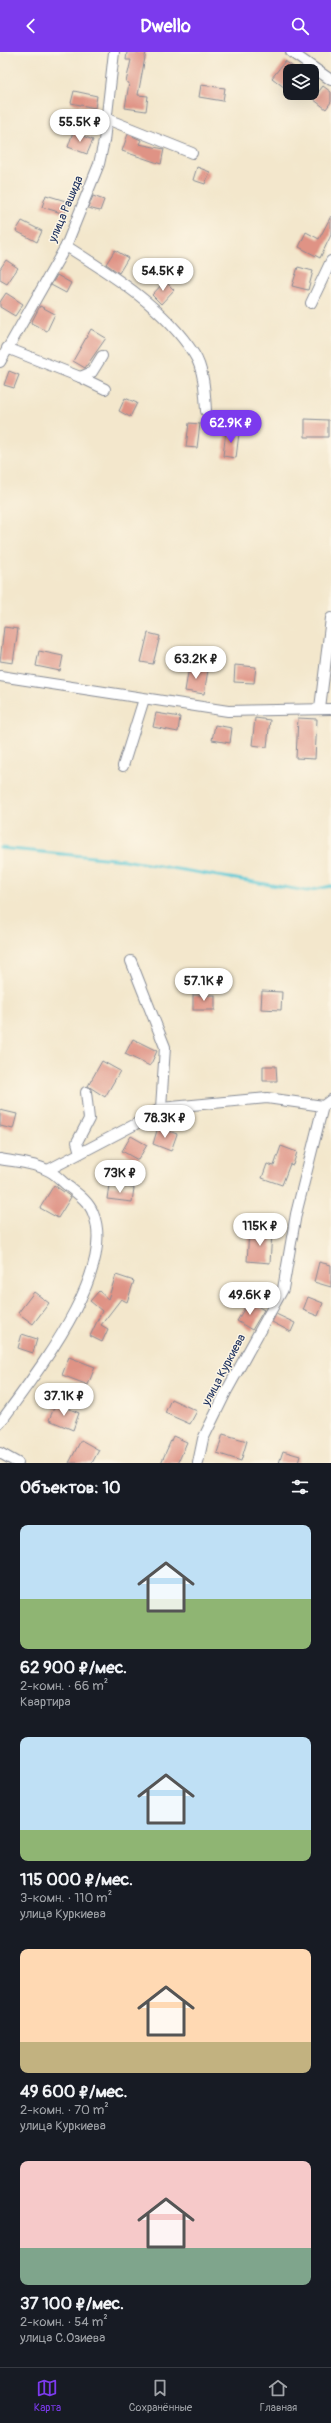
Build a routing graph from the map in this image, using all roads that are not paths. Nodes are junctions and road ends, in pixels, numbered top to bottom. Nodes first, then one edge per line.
1 (114, 52) edge
2 (290, 52) edge
3 (331, 80) edge
4 (107, 119) junction
5 (192, 153) dead end
6 (66, 246) junction
7 (331, 261) edge
8 (311, 303) dead end
9 (7, 348) junction
10 (102, 356) dead end
11 (0, 362) edge
12 (80, 377) junction
13 (105, 389) dead end
14 (206, 410) dead end
15 (331, 618) edge
16 (0, 676) edge
17 (144, 699) junction
18 (320, 708) junction
19 (331, 709) edge
20 (123, 766) dead end
21 (131, 961) dead end
22 (86, 1092) dead end
23 (327, 1103) edge
24 (161, 1108) junction
25 (80, 1153) junction
26 (0, 1159) edge
27 (48, 1170) junction
28 (0, 1423) edge
29 (0, 1453) edge
30 (18, 1463) edge
31 (198, 1463) edge

1 - 4 street, улица Рашида
2 - 3 street
4 - 5 street
4 - 6 street, улица Рашида
6 - 9 street, улица Рашида
6 - 14 street
7 - 8 street
9 - 11 street, улица Рашида
9 - 12 street
10 - 12 street
12 - 13 street
15 - 18 street
16 - 17 street
17 - 18 street
17 - 20 street
18 - 19 street
21 - 24 street
22 - 25 street
23 - 24 street
23 - 31 street, улица Куркиева
24 - 25 street
25 - 27 street
26 - 27 street
27 - 28 street
29 - 30 street

